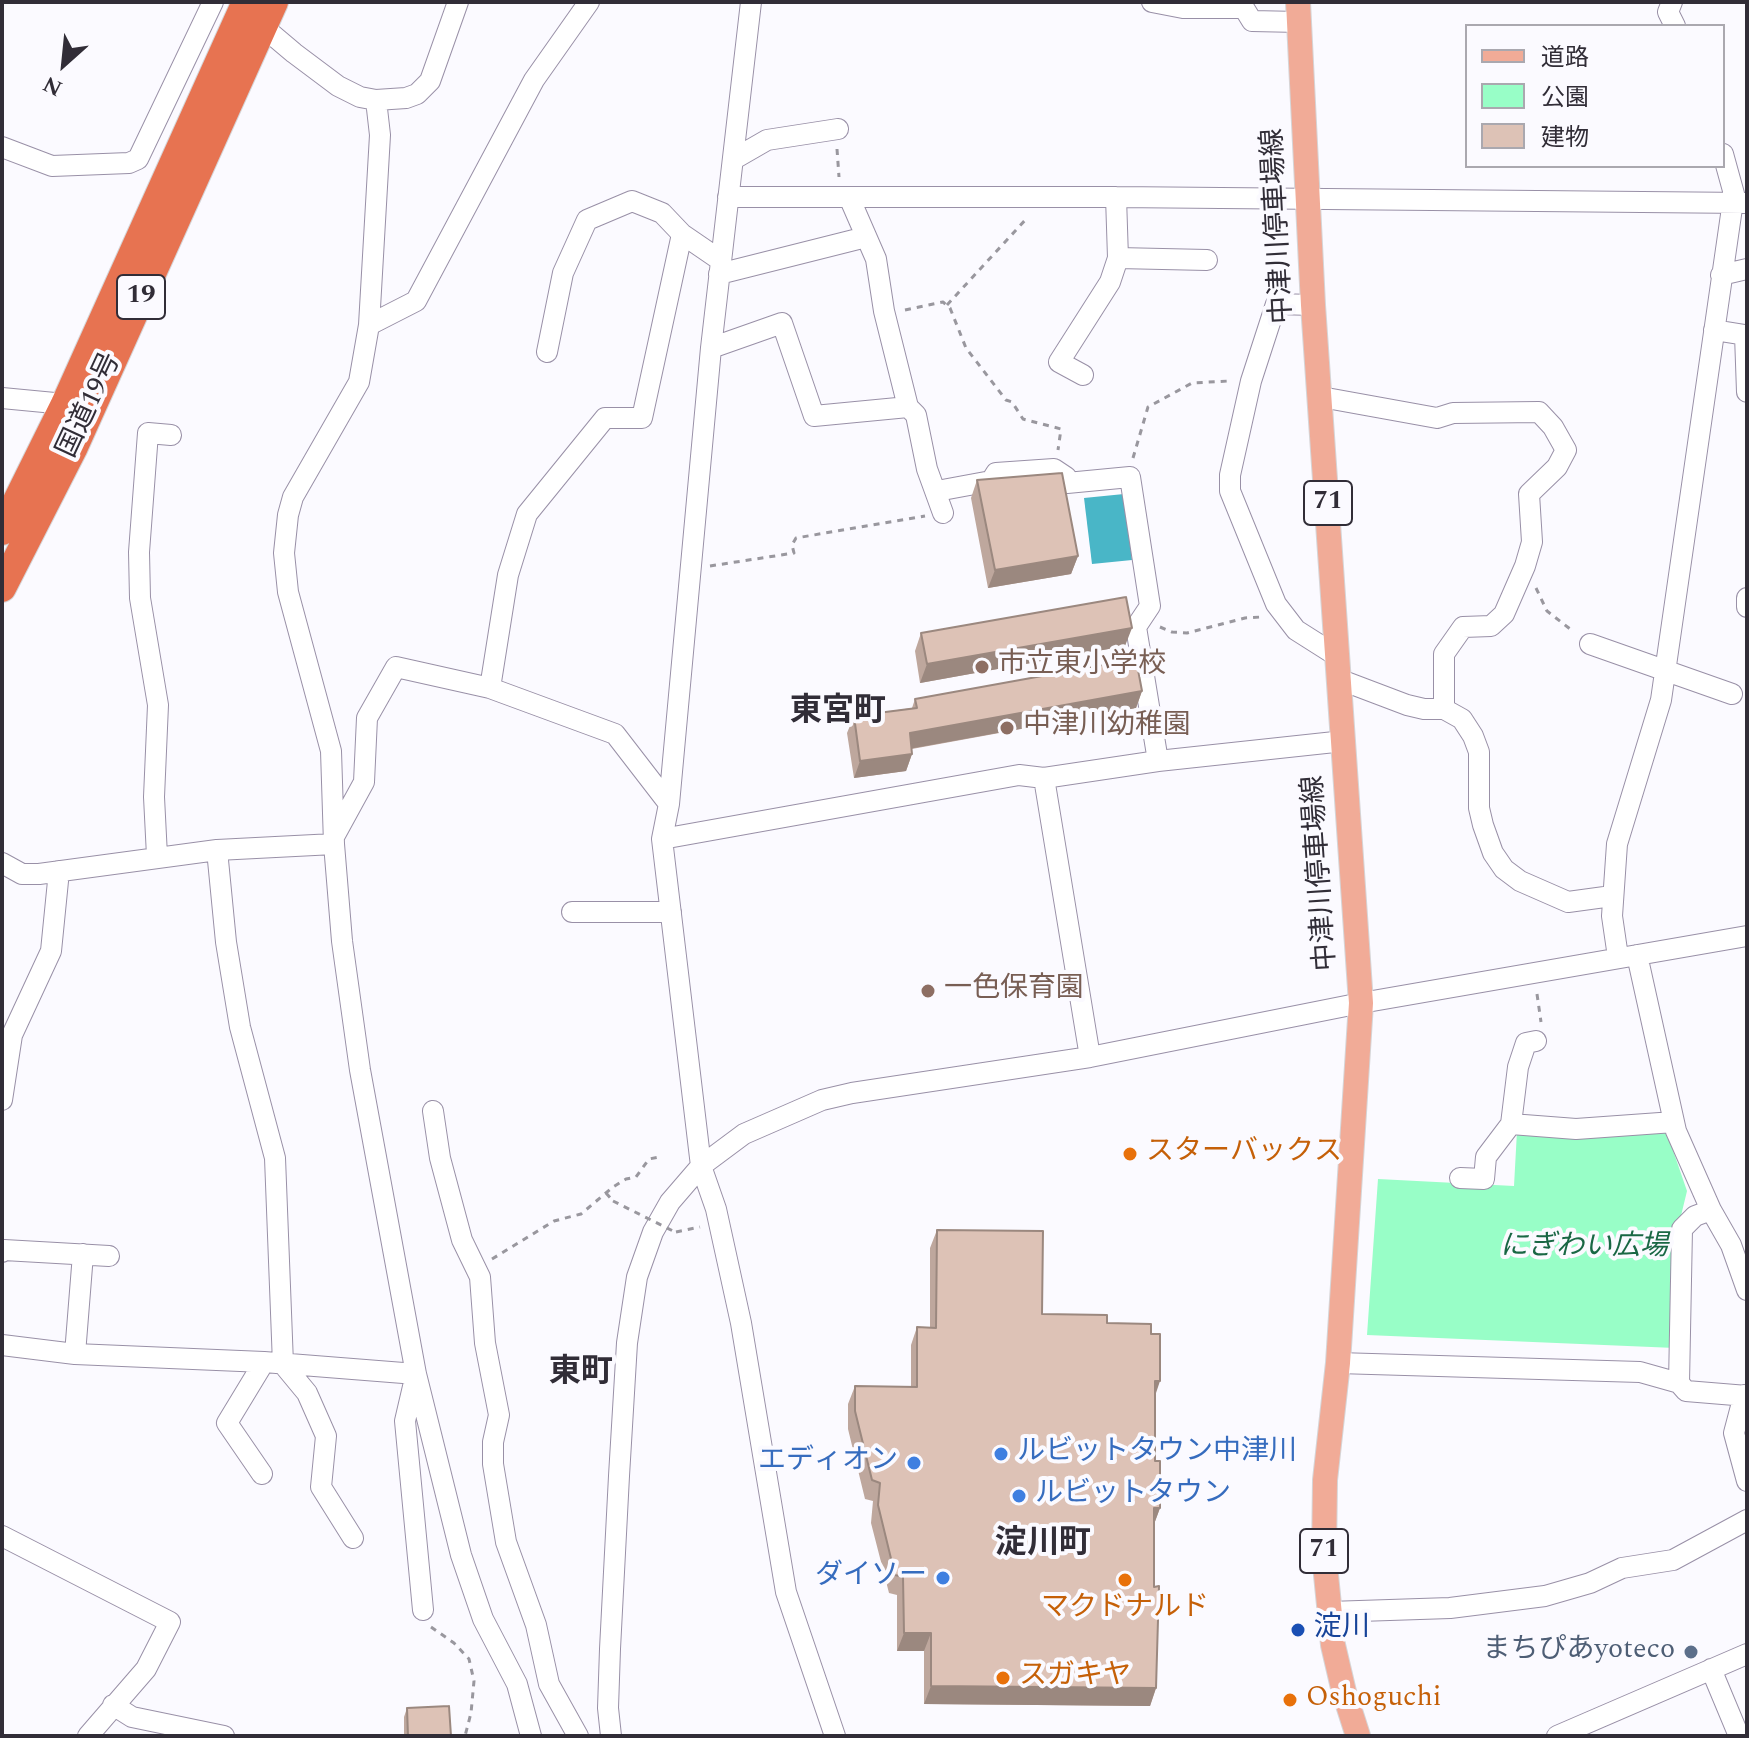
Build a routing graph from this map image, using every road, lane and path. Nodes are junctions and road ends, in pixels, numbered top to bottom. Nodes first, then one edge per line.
1 (213, 2) edge
2 (458, 2) edge
3 (589, 2) edge
4 (751, 2) edge
5 (1152, 2) edge
6 (1672, 2) edge
7 (258, 8) edge
8 (1298, 12) edge
9 (1674, 24) edge
10 (376, 100) junction
11 (838, 129) joint
12 (2, 147) edge
13 (734, 159) junction
14 (1725, 161) edge
15 (728, 197) junction
16 (846, 197) junction
17 (1047, 197) junction
18 (1116, 197) junction
19 (1309, 200) junction
20 (1739, 203) edge
21 (682, 234) junction
22 (866, 237) junction
23 (1118, 258) junction
24 (1207, 260) dead end
25 (719, 267) junction
26 (1747, 269) edge
27 (1721, 275) junction
28 (947, 305) junction
29 (1313, 305) junction
30 (884, 311) junction
31 (369, 325) junction
32 (1714, 330) junction
33 (1746, 335) edge
34 (711, 348) junction
35 (547, 352) dead end
36 (1083, 375) dead end
37 (1251, 381) junction
38 (1747, 392) edge
39 (1321, 397) junction
40 (2, 398) edge
41 (65, 404) junction
42 (908, 407) junction
43 (171, 435) dead end
44 (1054, 469) junction
45 (1130, 477) junction
46 (937, 491) junction
47 (943, 513) joint
48 (2, 531) edge
49 (1525, 566) junction
50 (691, 570) junction
51 (2, 588) edge
52 (1747, 598) edge
53 (1747, 607) edge
54 (1285, 616) junction
55 (1136, 627) junction
56 (1590, 644) joint
57 (1339, 668) junction
58 (1665, 670) junction
59 (490, 688) junction
60 (1732, 694) dead end
61 (1444, 709) junction
62 (1344, 741) junction
63 (1158, 761) junction
64 (1044, 778) junction
65 (669, 804) junction
66 (662, 839) junction
67 (334, 840) junction
68 (217, 850) junction
69 (157, 856) junction
70 (2, 863) edge
71 (59, 871) junction
72 (1612, 896) junction
73 (572, 912) dead end
74 (671, 912) junction
75 (1747, 936) edge
76 (1628, 956) junction
77 (1534, 972) junction
78 (1361, 1003) junction
79 (1536, 1041) joint
80 (1090, 1057) junction
81 (2, 1100) edge
82 (433, 1111) dead end
83 (1674, 1122) junction
84 (1511, 1124) junction
85 (659, 1157) dead end
86 (701, 1166) junction
87 (1460, 1178) dead end
88 (606, 1193) junction
89 (1711, 1210) junction
90 (709, 1226) dead end
91 (1739, 1242) edge
92 (2, 1252) edge
93 (83, 1254) junction
94 (109, 1256) dead end
95 (477, 1268) junction
96 (1747, 1290) edge
97 (2, 1345) edge
98 (75, 1354) junction
99 (274, 1363) junction
100 (1338, 1363) junction
101 (416, 1374) junction
102 (1679, 1383) junction
103 (1745, 1395) edge
104 (262, 1474) dead end
105 (1747, 1481) edge
106 (1747, 1520) edge
107 (2, 1536) edge
108 (353, 1538) dead end
109 (423, 1610) joint
110 (1329, 1612) junction
111 (1747, 1654) edge
112 (1711, 1669) junction
113 (113, 1705) junction
114 (467, 1735) edge
115 (88, 1736) edge
116 (224, 1736) edge
117 (531, 1736) edge
118 (578, 1736) edge
119 (611, 1736) edge
120 (835, 1736) edge
121 (1358, 1736) edge
122 (1557, 1736) edge
123 (1739, 1736) edge

1 - 12 street
2 - 10 street
3 - 31 street
4 - 13 street
5 - 8 street
6 - 9 street
7 - 10 street
7 - 41 highway, 国道19号 / 19
7 - 51 highway, 国道19号 / 19
8 - 19 main road, 中津川停車場線 / 71
10 - 31 street
11 - 13 street
11 - 16 path
13 - 15 street
14 - 20 street
15 - 16 street
15 - 25 street
16 - 17 street
16 - 22 street
17 - 18 street
17 - 28 path
18 - 19 street
18 - 23 street
19 - 20 street
19 - 29 main road, 中津川停車場線 / 71
20 - 27 street
21 - 25 street
21 - 35 street
21 - 59 street
22 - 25 street
22 - 30 street
23 - 24 street
23 - 36 street
25 - 34 street
26 - 27 street
27 - 32 street
28 - 30 path
28 - 44 path
29 - 37 street
29 - 39 main road, 中津川停車場線 / 71
30 - 42 street
31 - 67 street
32 - 33 street
32 - 58 street
33 - 38 street
34 - 42 street
34 - 50 street
37 - 45 path
37 - 54 street
39 - 49 street
39 - 57 main road, 中津川停車場線 / 71
40 - 41 street
41 - 48 highway, 国道19号 / 19
42 - 46 street
43 - 69 street
44 - 45 street
44 - 46 street
45 - 55 street
46 - 47 street
47 - 50 path
49 - 56 path
49 - 61 street
50 - 65 street
52 - 53 street
54 - 55 path
54 - 57 street
55 - 63 street
56 - 58 street
57 - 61 street
57 - 62 main road, 中津川停車場線 / 71
58 - 60 street
58 - 72 street
59 - 65 street
59 - 67 street
61 - 72 street
62 - 63 street
62 - 78 main road, 中津川停車場線 / 71
63 - 64 street
64 - 66 street
64 - 80 street
65 - 66 street
66 - 74 street
67 - 68 street
67 - 101 street
68 - 69 street
68 - 99 street
69 - 71 street
70 - 71 street
71 - 81 street
72 - 76 street
73 - 74 street
74 - 86 street
75 - 76 street
76 - 77 street
76 - 83 street
77 - 78 street
77 - 79 path
78 - 80 street
78 - 100 main road, 中津川停車場線 / 71
79 - 84 street
80 - 86 street
82 - 95 street
83 - 84 street
83 - 89 street
84 - 87 street
85 - 88 path
86 - 119 street
86 - 120 street
88 - 90 path, bridge
88 - 95 path
89 - 91 street
89 - 102 street
91 - 96 street
92 - 93 street
93 - 94 street
93 - 98 street
95 - 118 street
97 - 98 street
98 - 99 street
99 - 101 street
99 - 104 street
99 - 108 street
100 - 102 street
100 - 110 main road, 中津川停車場線 / 71
101 - 109 street
101 - 117 street
102 - 103 street
103 - 105 street
106 - 110 street
107 - 113 street
109 - 114 path
110 - 121 main road, 中津川停車場線 / 71
111 - 112 street
112 - 122 street
112 - 123 street
113 - 115 street
113 - 116 street

